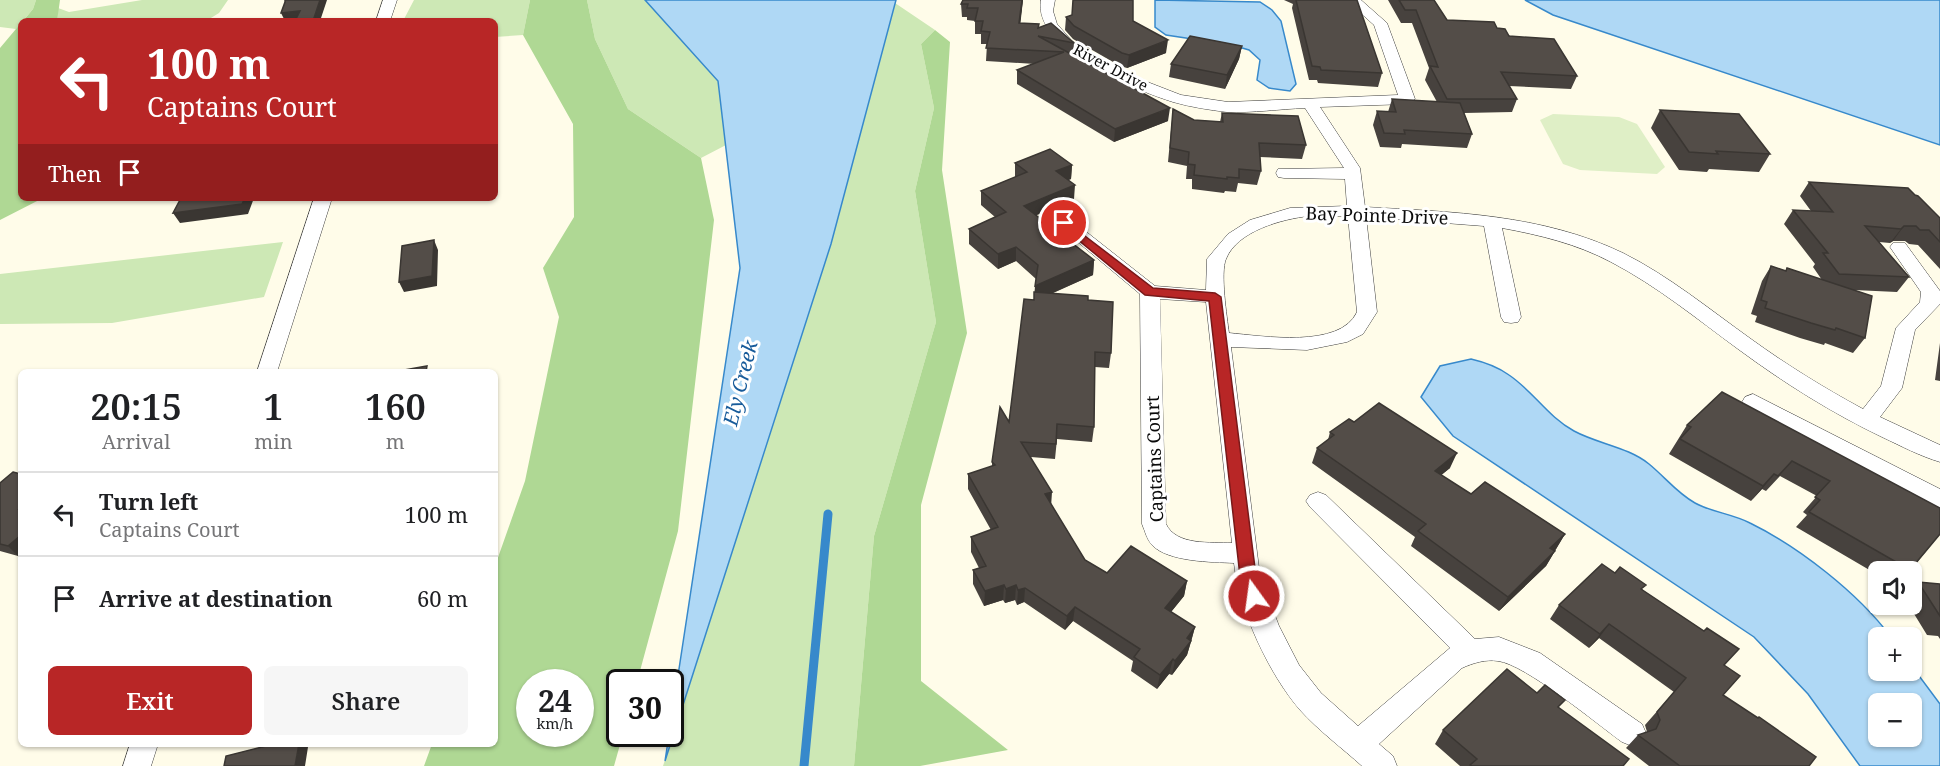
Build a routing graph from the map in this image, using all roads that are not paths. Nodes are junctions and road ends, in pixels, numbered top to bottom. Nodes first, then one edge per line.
1 (390, 0) edge
2 (1048, 0) edge
3 (1353, 0) edge
4 (384, 18) edge
5 (1311, 105) junction
6 (1284, 173) dead end
7 (1353, 174) junction
8 (322, 201) edge
9 (1356, 211) junction
10 (1492, 222) junction
11 (1064, 223) dead end
12 (1899, 247) edge
13 (1150, 292) junction
14 (1215, 297) junction
15 (1511, 317) dead end
16 (1220, 339) junction
17 (268, 369) edge
18 (1753, 402) dead end
19 (1865, 421) junction
20 (1940, 454) edge
21 (1940, 500) edge
22 (1318, 501) dead end
23 (1245, 553) junction
24 (1470, 651) junction
25 (1632, 733) dead end
26 (1359, 744) junction
27 (143, 747) edge
28 (137, 766) edge
29 (1383, 766) edge

1 - 4 street
2 - 5 street, River Drive
3 - 5 street, River Drive
5 - 7 street
6 - 7 street
7 - 9 street
8 - 17 street
9 - 10 street, Bay Pointe Drive
9 - 14 street, Bay Pointe Drive
9 - 16 street
10 - 15 street
10 - 19 street, Bay Pointe Drive
11 - 13 street
12 - 19 street
13 - 14 street
13 - 23 street, Captains Court
14 - 16 street, Bay Pointe Drive
16 - 23 street, Bay Pointe Drive
18 - 21 street
19 - 20 street, Bay Pointe Drive
22 - 24 street
23 - 26 street, Bay Pointe Drive
24 - 25 street
24 - 26 street
26 - 29 street, Bay Pointe Drive
27 - 28 street

